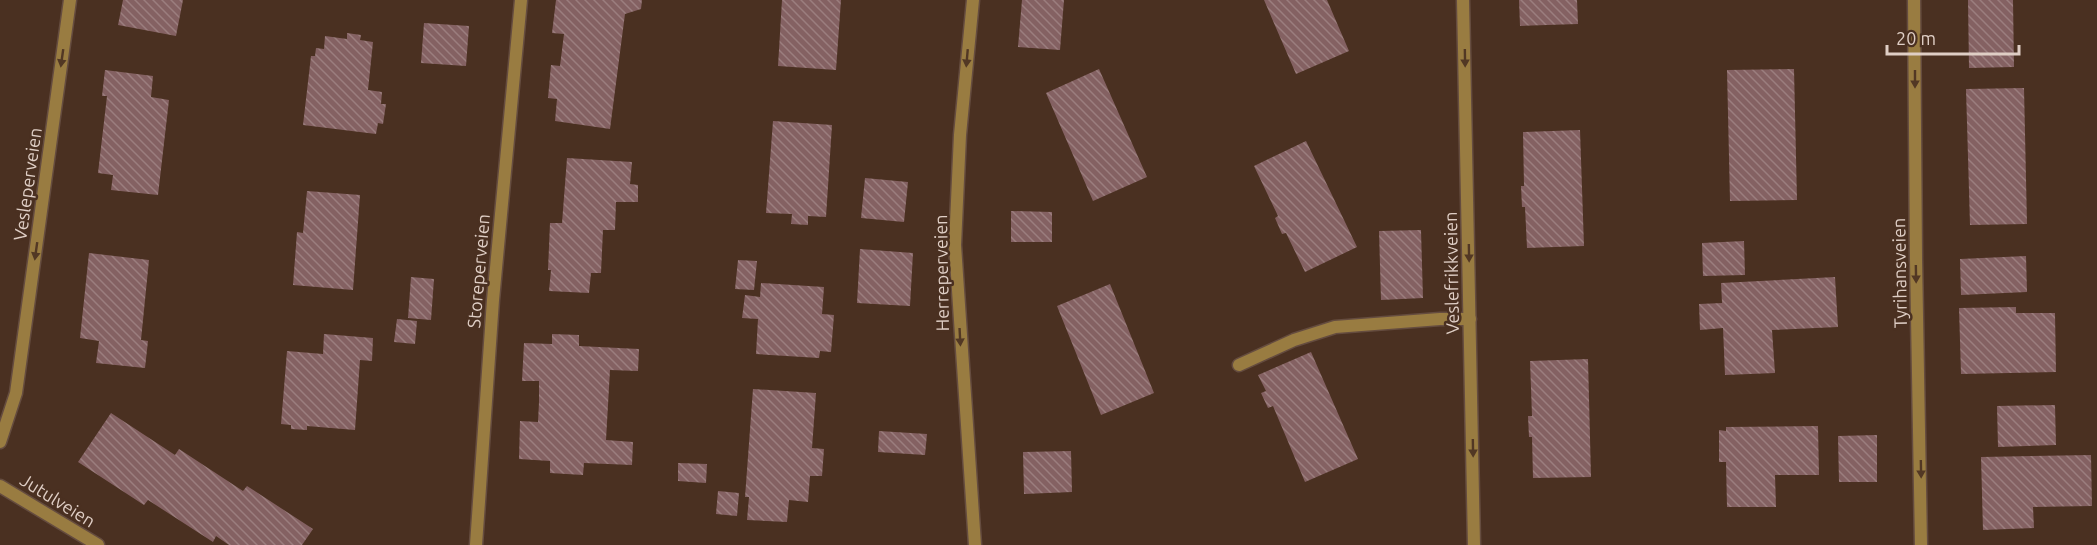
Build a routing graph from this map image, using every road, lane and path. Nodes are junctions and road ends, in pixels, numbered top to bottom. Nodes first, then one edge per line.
1 (70, 0) edge
2 (521, 0) edge
3 (972, 0) edge
4 (1463, 0) edge
5 (1914, 0) edge
6 (1470, 319) junction
7 (1239, 365) dead end
8 (0, 441) edge
9 (0, 486) edge
10 (98, 545) edge
11 (476, 545) edge
12 (975, 545) edge
13 (1474, 545) edge
14 (1921, 545) edge

1 -> 8 street, Vesleperveien
2 - 11 street, Storeperveien
3 -> 12 street, Herreperveien
4 -> 6 street, Veslefrikkveien
5 -> 14 street, Tyrihansveien
6 - 7 street
6 -> 13 street, Veslefrikkveien
9 - 10 street, Jutulveien

